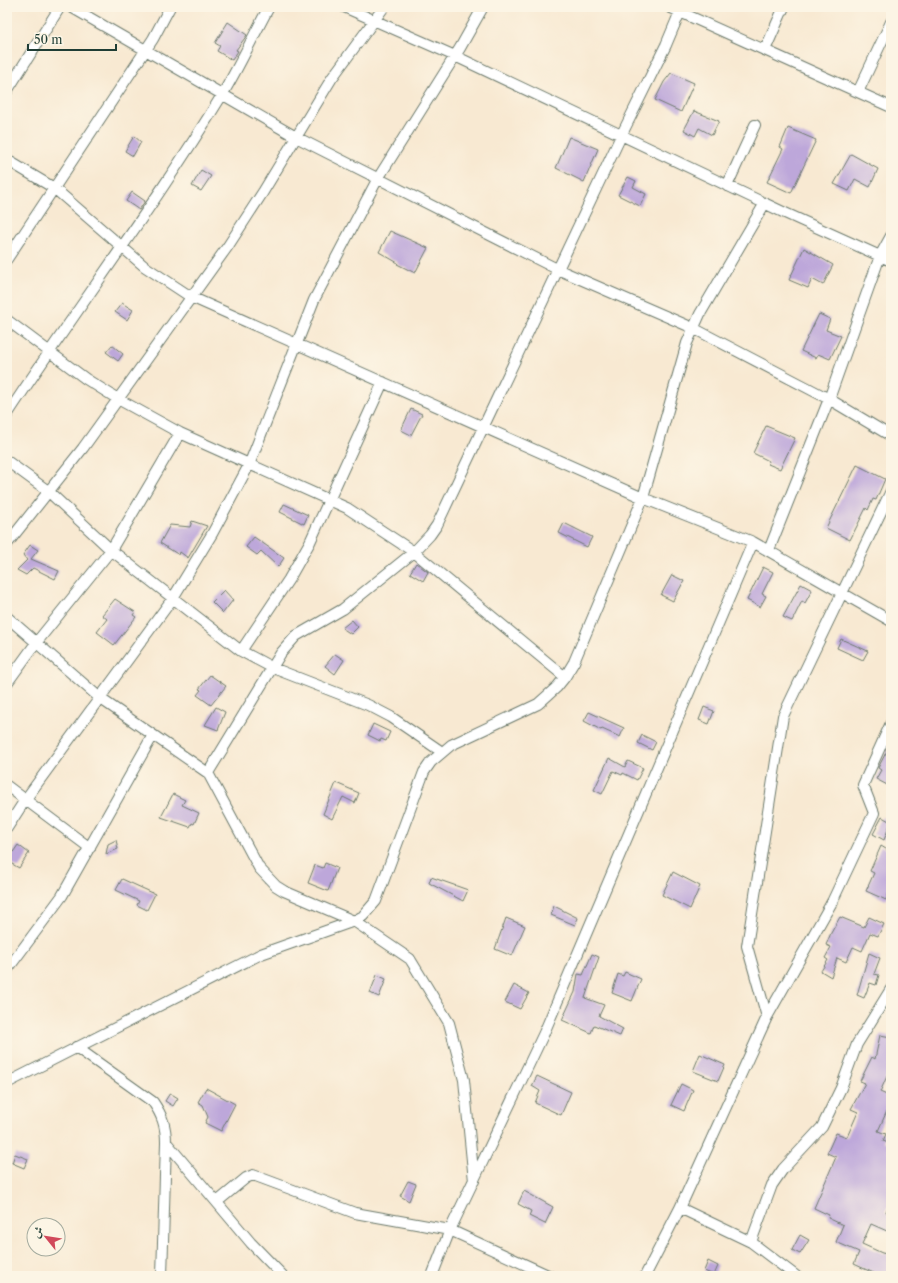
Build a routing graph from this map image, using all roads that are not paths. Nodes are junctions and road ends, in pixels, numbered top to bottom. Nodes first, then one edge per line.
1 (60, 7) edge
2 (71, 7) edge
3 (170, 7) edge
4 (269, 7) edge
5 (344, 7) edge
6 (384, 7) edge
7 (483, 7) edge
8 (669, 7) edge
9 (784, 7) edge
10 (681, 9) edge
11 (374, 21) junction
12 (891, 22) edge
13 (765, 50) junction
14 (144, 51) junction
15 (455, 56) junction
16 (7, 91) edge
17 (858, 92) junction
18 (222, 95) junction
19 (891, 107) edge
20 (755, 125) dead end
21 (621, 136) junction
22 (296, 137) junction
23 (7, 160) edge
24 (377, 180) junction
25 (727, 186) junction
26 (54, 188) junction
27 (765, 203) junction
28 (891, 236) edge
29 (122, 248) junction
30 (880, 256) junction
31 (7, 259) edge
32 (891, 261) edge
33 (557, 269) junction
34 (191, 297) junction
35 (7, 320) edge
36 (693, 328) junction
37 (296, 343) junction
38 (49, 351) junction
39 (383, 382) junction
40 (118, 399) junction
41 (829, 399) junction
42 (7, 415) edge
43 (484, 426) junction
44 (180, 433) junction
45 (891, 436) edge
46 (7, 461) edge
47 (248, 465) junction
48 (48, 491) junction
49 (891, 491) edge
50 (643, 498) junction
51 (330, 500) junction
52 (753, 542) junction
53 (7, 544) edge
54 (111, 550) junction
55 (769, 550) junction
56 (414, 552) junction
57 (842, 593) junction
58 (173, 598) junction
59 (7, 617) edge
60 (891, 621) edge
61 (36, 643) junction
62 (240, 651) junction
63 (273, 668) junction
64 (565, 678) junction
65 (7, 683) edge
66 (101, 698) junction
67 (891, 723) edge
68 (153, 735) junction
69 (442, 752) junction
70 (208, 773) junction
71 (7, 786) edge
72 (25, 800) junction
73 (7, 828) edge
74 (90, 848) junction
75 (354, 921) junction
76 (7, 970) edge
77 (891, 989) edge
78 (767, 1017) junction
79 (76, 1047) junction
80 (7, 1083) edge
81 (166, 1142) junction
82 (474, 1181) junction
83 (217, 1202) junction
84 (680, 1208) junction
85 (450, 1230) junction
86 (751, 1242) junction
87 (162, 1276) edge
88 (282, 1276) edge
89 (432, 1276) edge
90 (550, 1276) edge
91 (645, 1276) edge
92 (796, 1276) edge

1 - 16 street
2 - 14 street
3 - 14 street
4 - 18 street
5 - 11 street
6 - 11 street
7 - 15 street
8 - 10 street
9 - 13 street
10 - 13 street
10 - 21 street
11 - 15 street
11 - 22 street
12 - 17 street
13 - 17 street
14 - 18 street
14 - 26 street
15 - 21 street
15 - 24 street
17 - 19 street
18 - 22 street
18 - 29 street
20 - 25 street
21 - 25 street
21 - 33 street
22 - 24 street
22 - 34 street
23 - 26 street
24 - 33 street
24 - 37 street
25 - 27 street
26 - 29 street
26 - 31 street
27 - 30 street
27 - 36 street
28 - 30 street
29 - 34 street
29 - 38 street
30 - 32 street
30 - 41 street
33 - 36 street
33 - 43 street
34 - 37 street
34 - 40 street
35 - 38 street
36 - 41 street
36 - 50 street
37 - 39 street
37 - 47 street
38 - 40 street
38 - 42 street
39 - 43 street
39 - 51 street
40 - 44 street
40 - 48 street
41 - 45 street
41 - 55 street
43 - 50 street
43 - 56 street
44 - 47 street
44 - 54 street
46 - 48 street
47 - 51 street
47 - 58 street
48 - 53 street
48 - 54 street
49 - 57 street
50 - 52 street
50 - 64 street
51 - 56 street
51 - 62 street
52 - 55 street
52 - 82 street
54 - 58 street
54 - 61 street
55 - 57 street
56 - 63 street
56 - 64 street
57 - 60 street
57 - 78 street
58 - 62 street
58 - 66 street
59 - 61 street
61 - 65 street
61 - 66 street
62 - 63 street
63 - 69 street
63 - 70 street
64 - 69 street
66 - 68 street
66 - 72 street
67 - 78 street
68 - 70 street
68 - 74 street
69 - 75 street
70 - 75 street
71 - 72 street
72 - 73 street
72 - 74 street
74 - 76 street
75 - 79 street
75 - 82 street
77 - 86 street
78 - 84 street
79 - 80 street
79 - 81 street
81 - 83 street
81 - 87 street
82 - 85 street
83 - 85 street
83 - 88 street
84 - 86 street
84 - 91 street
85 - 89 street
85 - 90 street
86 - 92 street

